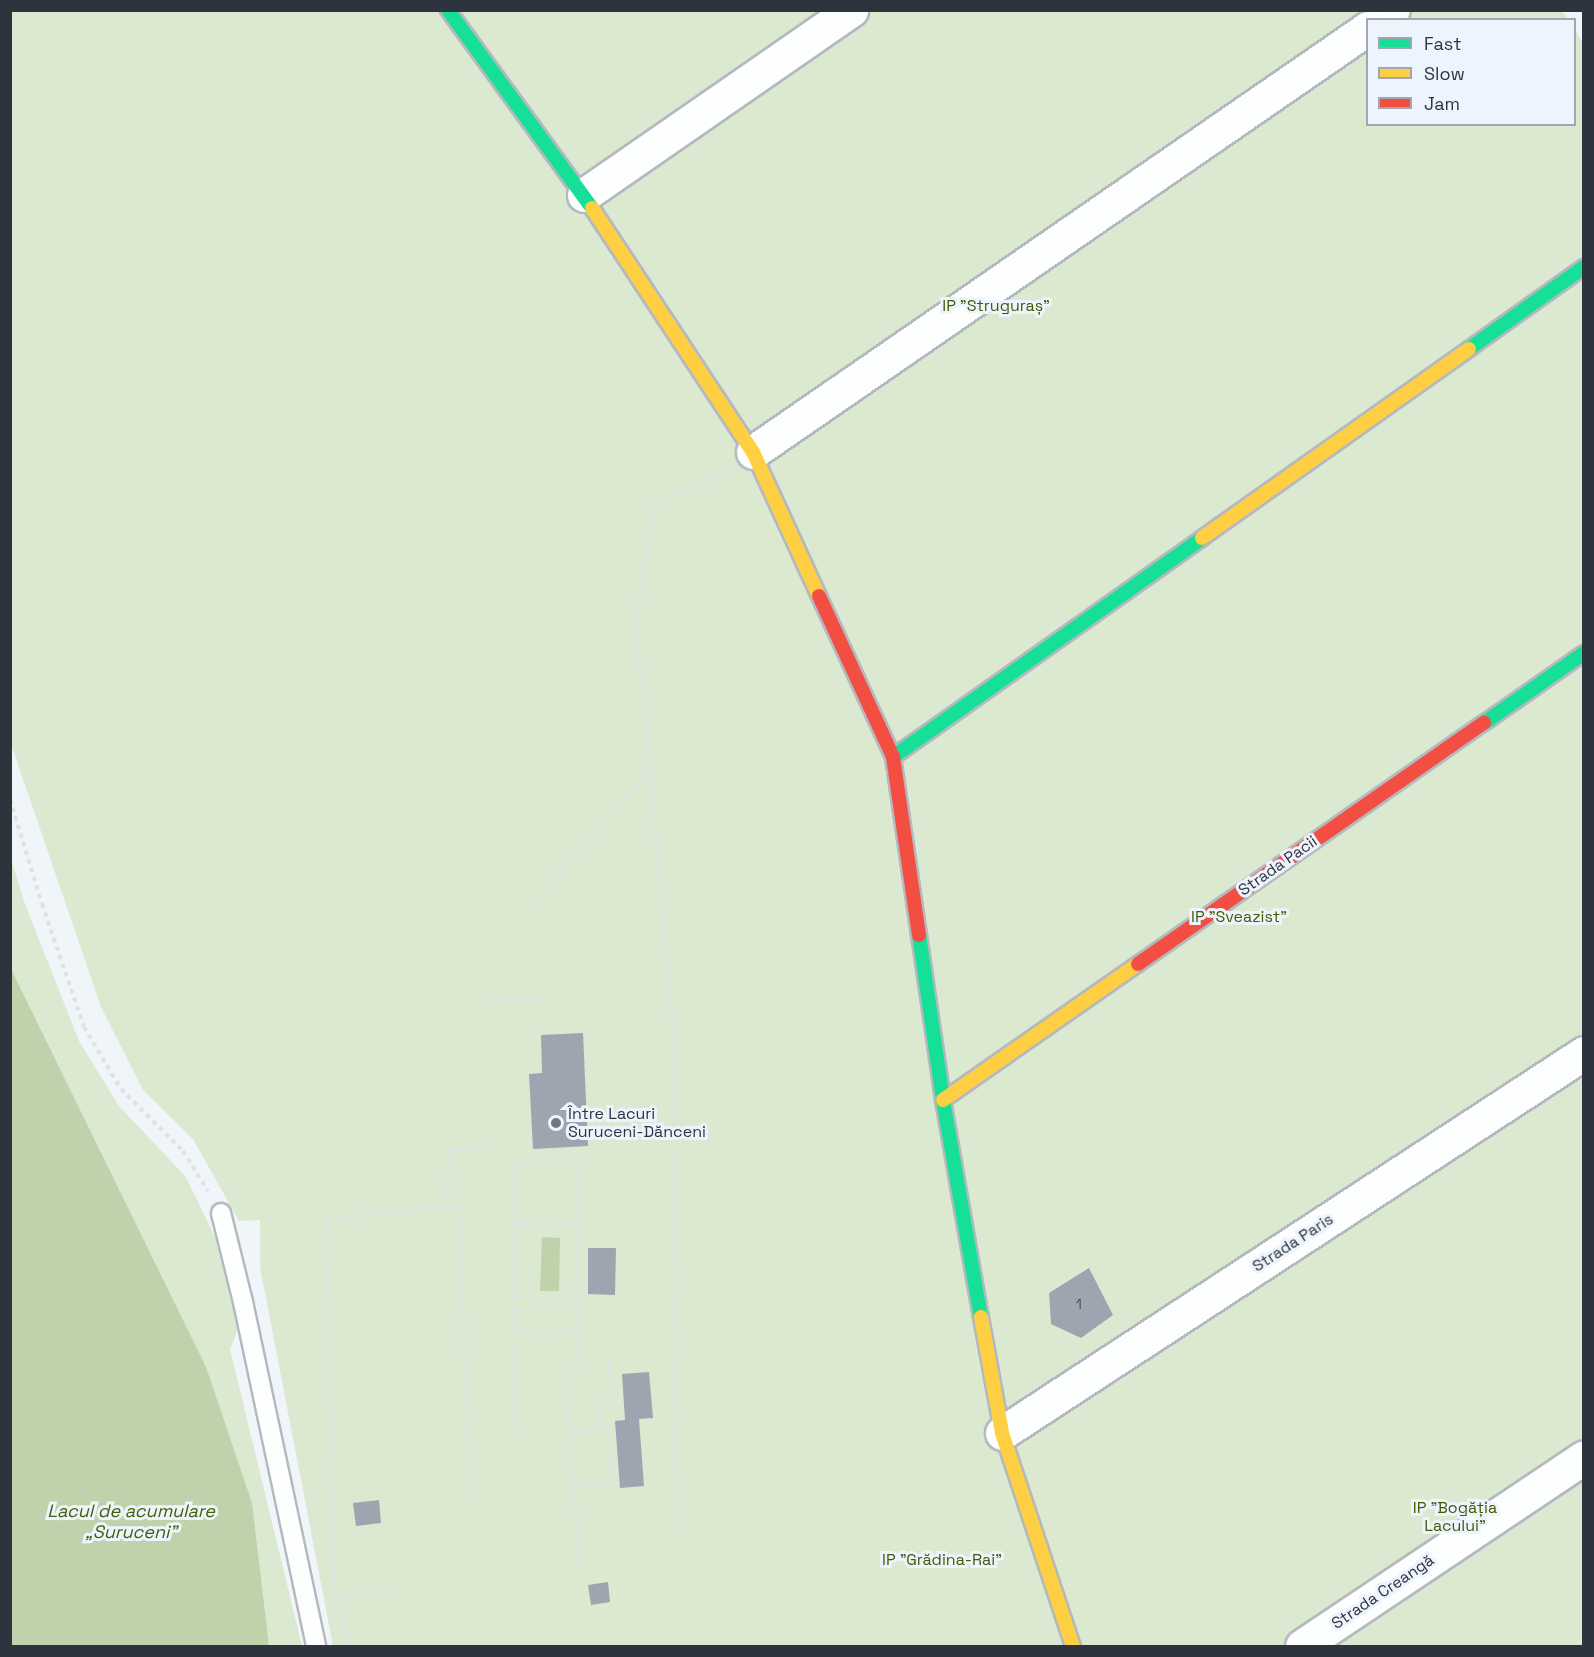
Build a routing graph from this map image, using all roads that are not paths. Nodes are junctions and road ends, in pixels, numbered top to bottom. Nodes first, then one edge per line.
1 (448, 10) edge
2 (851, 10) edge
3 (1366, 29) edge
4 (584, 195) junction
5 (1584, 267) edge
6 (753, 452) junction
7 (1584, 652) edge
8 (893, 757) junction
9 (1584, 1053) edge
10 (943, 1100) junction
11 (221, 1213) road end
12 (1002, 1433) junction
13 (1584, 1457) edge
14 (316, 1647) edge
15 (1073, 1647) edge
16 (1302, 1647) edge

1 - 4 street
2 - 4 street
3 - 6 street
4 - 6 street
5 - 8 street
6 - 8 street
7 - 10 street, Strada Pacii
8 - 10 street
9 - 12 street, Strada Paris
10 - 12 street
11 - 14 lane
12 - 15 street
13 - 16 street, Strada Creangă

